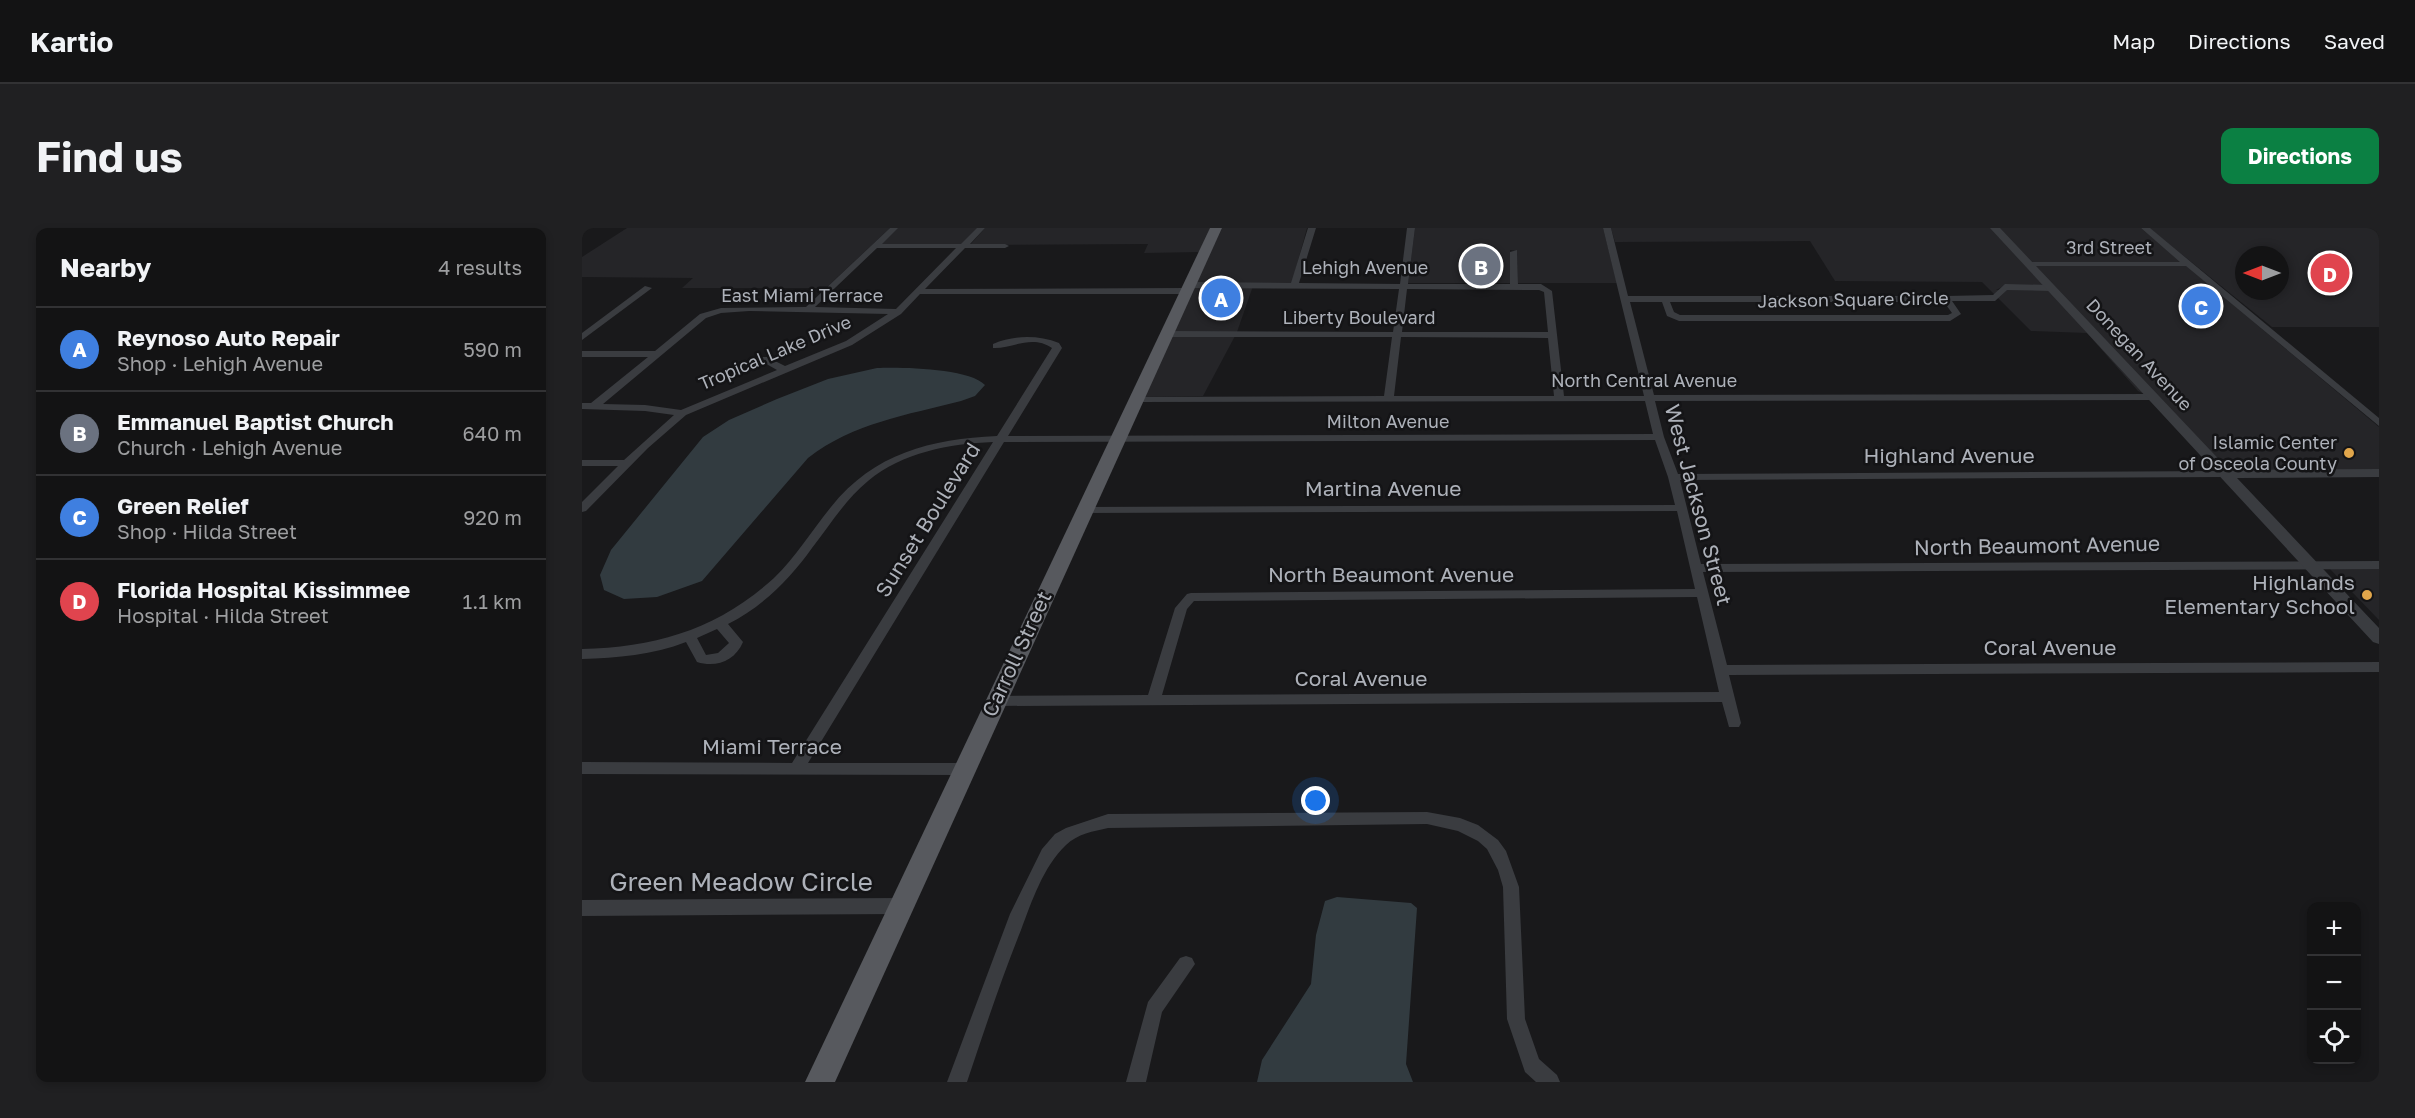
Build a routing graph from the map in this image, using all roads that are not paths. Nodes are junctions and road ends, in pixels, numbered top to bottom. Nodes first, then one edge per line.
1 (894, 228) edge
2 (981, 228) edge
3 (1216, 228) edge
4 (1312, 228) edge
5 (1411, 228) edge
6 (1607, 228) edge
7 (1995, 228) edge
8 (2145, 228) edge
9 (874, 246) junction
10 (1005, 246) dead end
11 (964, 247) junction
12 (1514, 252) dead end
13 (2029, 264) junction
14 (2189, 264) junction
15 (1295, 284) junction
16 (1404, 285) junction
17 (1514, 285) junction
18 (648, 288) dead end
19 (1188, 288) junction
20 (2051, 288) junction
21 (921, 292) junction
22 (1626, 299) junction
23 (1665, 299) junction
24 (1946, 299) junction
25 (808, 309) junction
26 (898, 312) junction
27 (1167, 334) junction
28 (1398, 334) junction
29 (1551, 335) junction
30 (582, 337) edge
31 (996, 346) dead end
32 (582, 354) edge
33 (657, 354) junction
34 (764, 359) dead end
35 (785, 370) junction
36 (1649, 397) junction
37 (2153, 397) junction
38 (1389, 398) junction
39 (1559, 398) junction
40 (1136, 400) junction
41 (582, 406) edge
42 (594, 406) junction
43 (682, 413) junction
44 (2379, 423) edge
45 (1659, 437) junction
46 (1002, 438) junction
47 (1118, 439) junction
48 (582, 463) edge
49 (627, 463) junction
50 (2379, 473) edge
51 (2225, 474) junction
52 (1674, 477) junction
53 (1681, 508) junction
54 (582, 509) edge
55 (1084, 510) junction
56 (2310, 565) junction
57 (2379, 565) edge
58 (1696, 568) junction
59 (1702, 593) junction
60 (720, 624) junction
61 (690, 637) junction
62 (2379, 638) edge
63 (582, 654) edge
64 (2379, 667) edge
65 (1721, 670) junction
66 (1727, 697) junction
67 (994, 701) junction
68 (1154, 701) junction
69 (1734, 723) dead end
70 (582, 768) edge
71 (797, 768) junction
72 (963, 769) junction
73 (900, 906) junction
74 (582, 908) edge
75 (1186, 964) dead end
76 (820, 1082) edge
77 (957, 1082) edge
78 (1136, 1082) edge
79 (1550, 1082) edge

1 - 9 street
2 - 11 street, Tropical Lake Drive
3 - 19 main road, Carroll Street
4 - 15 street
5 - 16 street
6 - 22 street, West Jackson Street
7 - 13 street, Donegan Avenue
8 - 14 street
9 - 11 street
9 - 25 street
10 - 11 street
11 - 21 street, Tropical Lake Drive
12 - 17 street
13 - 14 street, 3rd Street
13 - 20 street, Donegan Avenue
14 - 44 street
15 - 16 street, Lehigh Avenue
15 - 19 street, Lehigh Avenue
16 - 17 street, Lehigh Avenue
16 - 28 street
17 - 29 street, Lehigh Avenue
18 - 30 street
19 - 21 street, Lehigh Avenue
19 - 27 main road, Carroll Street
20 - 24 street, Jackson Square Circle
20 - 37 street, Donegan Avenue
21 - 26 street, Tropical Lake Drive
22 - 23 street
22 - 36 street, West Jackson Street
23 - 24 street
23 - 24 street, Jackson Square Circle
25 - 26 street, East Miami Terrace
25 - 33 street, East Miami Terrace
26 - 35 street, Tropical Lake Drive
27 - 28 street, Liberty Boulevard
27 - 40 main road, Carroll Street
28 - 29 street, Liberty Boulevard
28 - 38 street
29 - 39 street
31 - 46 street, Sunset Boulevard
32 - 33 street
33 - 42 street, East Miami Terrace
34 - 35 street
35 - 43 street, Tropical Lake Drive
36 - 37 street, North Central Avenue
36 - 39 street, North Central Avenue
36 - 45 street, West Jackson Street
37 - 51 street, Donegan Avenue
38 - 39 street, North Central Avenue
38 - 40 street, North Central Avenue
40 - 47 main road, Carroll Street
41 - 42 street
42 - 43 street
43 - 49 street, Tropical Lake Drive
45 - 47 street, Milton Avenue
45 - 52 street, West Jackson Street
46 - 47 street
46 - 60 street
46 - 71 street, Sunset Boulevard
47 - 55 main road, Carroll Street
48 - 49 street
49 - 54 street, Tropical Lake Drive
50 - 51 street
51 - 52 street, Highland Avenue
51 - 56 street, Donegan Avenue
52 - 53 street, West Jackson Street
53 - 55 street, Martina Avenue
53 - 58 street, West Jackson Street
55 - 67 main road, Carroll Street
56 - 57 street, North Beaumont Avenue
56 - 58 street, North Beaumont Avenue
56 - 62 street, Donegan Avenue
58 - 59 street, West Jackson Street
59 - 65 street, West Jackson Street
59 - 68 street, North Beaumont Avenue
60 - 61 street
60 - 61 street
61 - 63 street
64 - 65 street, Coral Avenue
65 - 66 street, West Jackson Street
66 - 68 street, Coral Avenue
66 - 69 street, West Jackson Street
67 - 68 street, Coral Avenue
67 - 72 main road, Carroll Street
70 - 71 street, Miami Terrace
71 - 72 street, Miami Terrace
72 - 73 main road, Carroll Street
73 - 74 street, Green Meadow Circle
73 - 76 main road, Carroll Street
75 - 78 street
77 - 79 street

